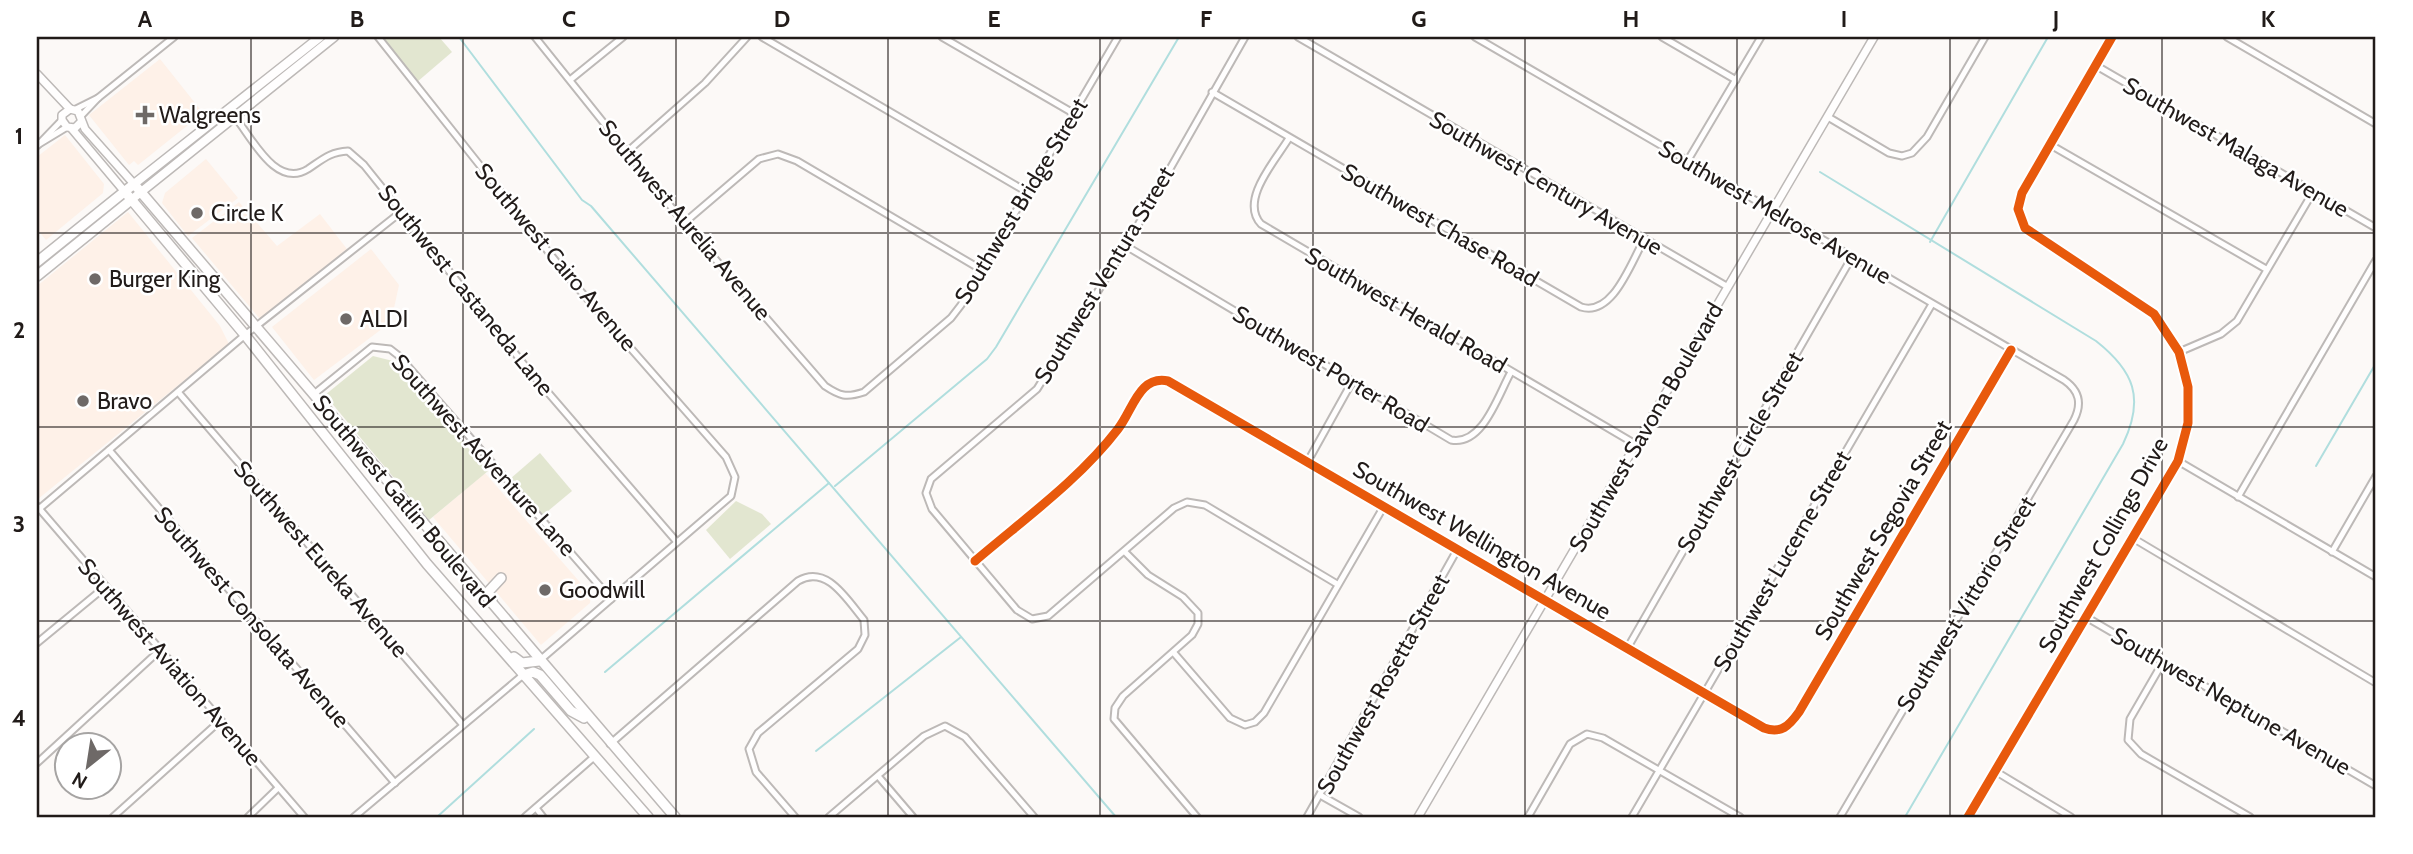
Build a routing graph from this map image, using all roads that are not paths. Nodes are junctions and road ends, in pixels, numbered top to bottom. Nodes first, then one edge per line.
1 (174, 37) edge
2 (320, 37) edge
3 (334, 37) edge
4 (377, 37) edge
5 (535, 37) edge
6 (623, 37) edge
7 (747, 37) edge
8 (762, 37) edge
9 (942, 37) edge
10 (1118, 37) edge
11 (1245, 37) edge
12 (1298, 37) edge
13 (1475, 37) edge
14 (1662, 37) edge
15 (1761, 37) edge
16 (1874, 37) edge
17 (1985, 37) edge
18 (2112, 37) edge
19 (2227, 37) edge
20 (2095, 65) junction
21 (37, 74) edge
22 (569, 80) junction
23 (1736, 80) junction
24 (47, 88) junction
25 (1212, 92) junction
26 (97, 98) junction
27 (73, 109) junction
28 (1073, 114) junction
29 (235, 117) junction
30 (1828, 117) junction
31 (81, 119) junction
32 (65, 123) junction
33 (2376, 124) edge
34 (1289, 138) junction
35 (2049, 144) junction
36 (38, 145) edge
37 (627, 152) junction
38 (1688, 160) junction
39 (134, 184) junction
40 (141, 192) junction
41 (1027, 192) junction
42 (2313, 192) junction
43 (128, 196) junction
44 (1773, 209) junction
45 (401, 212) junction
46 (684, 223) junction
47 (2376, 228) edge
48 (1644, 240) junction
49 (1126, 246) junction
50 (1852, 257) junction
51 (2376, 260) edge
52 (37, 262) edge
53 (2266, 269) junction
54 (982, 270) junction
55 (37, 276) edge
56 (1728, 287) junction
57 (1932, 304) junction
58 (257, 326) junction
59 (245, 335) junction
60 (2011, 350) junction
61 (2179, 352) junction
62 (1511, 372) junction
63 (1352, 382) junction
64 (2073, 388) joint
65 (178, 392) junction
66 (313, 394) junction
67 (841, 396) joint
68 (1637, 445) junction
69 (109, 450) junction
70 (1308, 461) junction
71 (2178, 461) junction
72 (2376, 476) edge
73 (2238, 497) junction
74 (1384, 506) junction
75 (38, 507) edge
76 (2131, 537) junction
77 (677, 542) junction
78 (1458, 550) junction
79 (1125, 552) junction
80 (2332, 552) junction
81 (975, 561) junction
82 (2376, 577) edge
83 (1337, 584) junction
84 (476, 586) junction
85 (105, 587) junction
86 (611, 598) junction
87 (1545, 599) junction
88 (2086, 617) junction
89 (475, 620) junction
90 (37, 643) edge
91 (526, 645) junction
92 (1628, 647) junction
93 (159, 651) junction
94 (1174, 653) junction
95 (539, 661) junction
96 (2163, 662) junction
97 (523, 675) junction
98 (2376, 683) edge
99 (1706, 693) junction
100 (221, 720) junction
101 (592, 723) junction
102 (463, 725) junction
103 (1786, 728) joint
104 (610, 744) junction
105 (594, 757) junction
106 (37, 762) edge
107 (1660, 771) junction
108 (1994, 771) junction
109 (878, 776) junction
110 (395, 783) junction
111 (2376, 786) edge
112 (278, 788) junction
113 (1321, 795) junction
114 (536, 808) junction
115 (113, 817) edge
116 (248, 817) edge
117 (304, 817) edge
118 (354, 817) edge
119 (525, 817) edge
120 (543, 817) edge
121 (648, 817) edge
122 (675, 817) edge
123 (795, 817) edge
124 (829, 817) edge
125 (913, 817) edge
126 (1034, 817) edge
127 (1197, 817) edge
128 (1307, 817) edge
129 (1359, 817) edge
130 (1418, 817) edge
131 (1528, 817) edge
132 (1632, 817) edge
133 (1737, 817) edge
134 (1840, 817) edge
135 (1968, 817) edge
136 (2071, 817) edge
137 (2250, 817) edge

1 - 26 street
2 - 39 main road
3 - 29 main road
4 - 77 street, Southwest Cairo Avenue
5 - 22 street, Southwest Aurelia Avenue
6 - 22 street
7 - 37 street
8 - 41 street
9 - 28 street
10 - 28 street, Southwest Bridge Street
11 - 25 street, Southwest Ventura Street
12 - 48 street, Southwest Century Avenue
13 - 38 street, Southwest Melrose Avenue
14 - 23 street
15 - 23 street
16 - 30 street, Southwest Savona Boulevard
17 - 30 street
18 - 20 street, Southwest Collings Drive
19 - 33 street
20 - 35 street, Southwest Collings Drive
20 - 42 street, Southwest Malaga Avenue
21 - 24 street
22 - 37 street, Southwest Aurelia Avenue
23 - 38 street
24 - 27 street
24 - 32 street
25 - 34 street, Southwest Chase Road
25 - 49 street, Southwest Ventura Street
26 - 27 street
26 - 31 street
27 - 31 street
27 - 32 street
28 - 41 street, Southwest Bridge Street
29 - 40 main road
29 - 45 street, Southwest Castaneda Lane
30 - 44 street, Southwest Savona Boulevard
31 - 32 street
31 - 39 street
32 - 36 street
32 - 43 street
34 - 48 street, Southwest Chase Road
34 - 62 street, Southwest Herald Road
35 - 53 street
35 - 61 street, Southwest Collings Drive
37 - 46 street, Southwest Aurelia Avenue
38 - 44 street, Southwest Melrose Avenue
39 - 40 main road, Southwest Gatlin Boulevard
39 - 43 main road
40 - 43 main road
40 - 58 main road, Southwest Gatlin Boulevard
41 - 54 street, Southwest Bridge Street
42 - 47 street, Southwest Malaga Avenue
42 - 53 street
43 - 52 main road
43 - 55 main road
43 - 59 main road, Southwest Gatlin Boulevard
44 - 50 street, Southwest Melrose Avenue
44 - 56 street, Southwest Savona Boulevard
45 - 58 street
45 - 77 street, Southwest Castaneda Lane
46 - 54 street
46 - 67 street, Southwest Aurelia Avenue
48 - 56 street, Southwest Century Avenue
49 - 63 street, Southwest Porter Road
49 - 81 street, Southwest Ventura Street
50 - 57 street, Southwest Melrose Avenue
50 - 92 street, Southwest Circle Street
51 - 73 street
53 - 61 street
54 - 67 street, Southwest Bridge Street
56 - 68 street, Southwest Savona Boulevard
57 - 60 street, Southwest Melrose Avenue
57 - 99 street, Southwest Lucerne Street
58 - 59 street
58 - 66 main road, Southwest Gatlin Boulevard
59 - 65 street
59 - 89 main road, Southwest Gatlin Boulevard
60 - 64 street, Southwest Melrose Avenue
60 - 103 street, Southwest Segovia Street
61 - 71 street, Southwest Collings Drive
62 - 63 street, Southwest Porter Road
62 - 68 street, Southwest Herald Road
63 - 70 street
64 - 134 street, Southwest Vittorio Street
65 - 69 street
65 - 102 street, Southwest Eureka Avenue
66 - 84 main road, Southwest Gatlin Boulevard
66 - 86 street, Southwest Adventure Lane
68 - 87 street, Southwest Savona Boulevard
69 - 75 street
69 - 110 street, Southwest Consolata Avenue
70 - 74 street, Southwest Wellington Avenue
70 - 81 street, Southwest Wellington Avenue
71 - 73 street
71 - 76 street, Southwest Collings Drive
72 - 80 street
73 - 80 street
74 - 78 street, Southwest Wellington Avenue
74 - 83 street
75 - 85 street, Southwest Aviation Avenue
76 - 88 street, Southwest Collings Drive
76 - 98 street
77 - 86 street
78 - 87 street, Southwest Wellington Avenue
78 - 113 street, Southwest Rosetta Street
79 - 81 street
79 - 83 street
79 - 94 street
80 - 82 street
83 - 94 street
84 - 91 main road, Southwest Gatlin Boulevard
84 - 91 main road
85 - 90 street
85 - 93 street, Southwest Aviation Avenue
86 - 95 street
87 - 92 street, Southwest Wellington Avenue
87 - 130 street, Southwest Savona Boulevard
88 - 96 street, Southwest Neptune Avenue
88 - 108 street, Southwest Collings Drive
89 - 95 main road
89 - 97 main road, Southwest Gatlin Boulevard
91 - 95 main road, Southwest Gatlin Boulevard
92 - 99 street, Southwest Wellington Avenue
93 - 100 street, Southwest Aviation Avenue
93 - 106 street
94 - 127 street
95 - 101 main road, Southwest Gatlin Boulevard
96 - 111 street, Southwest Neptune Avenue
96 - 137 street
97 - 101 main road
97 - 102 street
97 - 105 main road, Southwest Gatlin Boulevard
99 - 103 street, Southwest Wellington Avenue
99 - 107 street, Southwest Lucerne Street
100 - 112 street, Southwest Aviation Avenue
100 - 115 street
101 - 104 main road, Southwest Gatlin Boulevard
102 - 110 street
104 - 122 main road, Southwest Gatlin Boulevard
104 - 123 street
105 - 114 street
105 - 121 main road, Southwest Gatlin Boulevard
107 - 131 street
107 - 132 street, Southwest Lucerne Street
107 - 133 street
108 - 135 street, Southwest Collings Drive
108 - 136 street
109 - 124 street
109 - 125 street
109 - 126 street
110 - 118 street
112 - 116 street
112 - 117 street, Southwest Aviation Avenue
113 - 128 street, Southwest Rosetta Street
113 - 129 street
114 - 119 street
114 - 120 street

